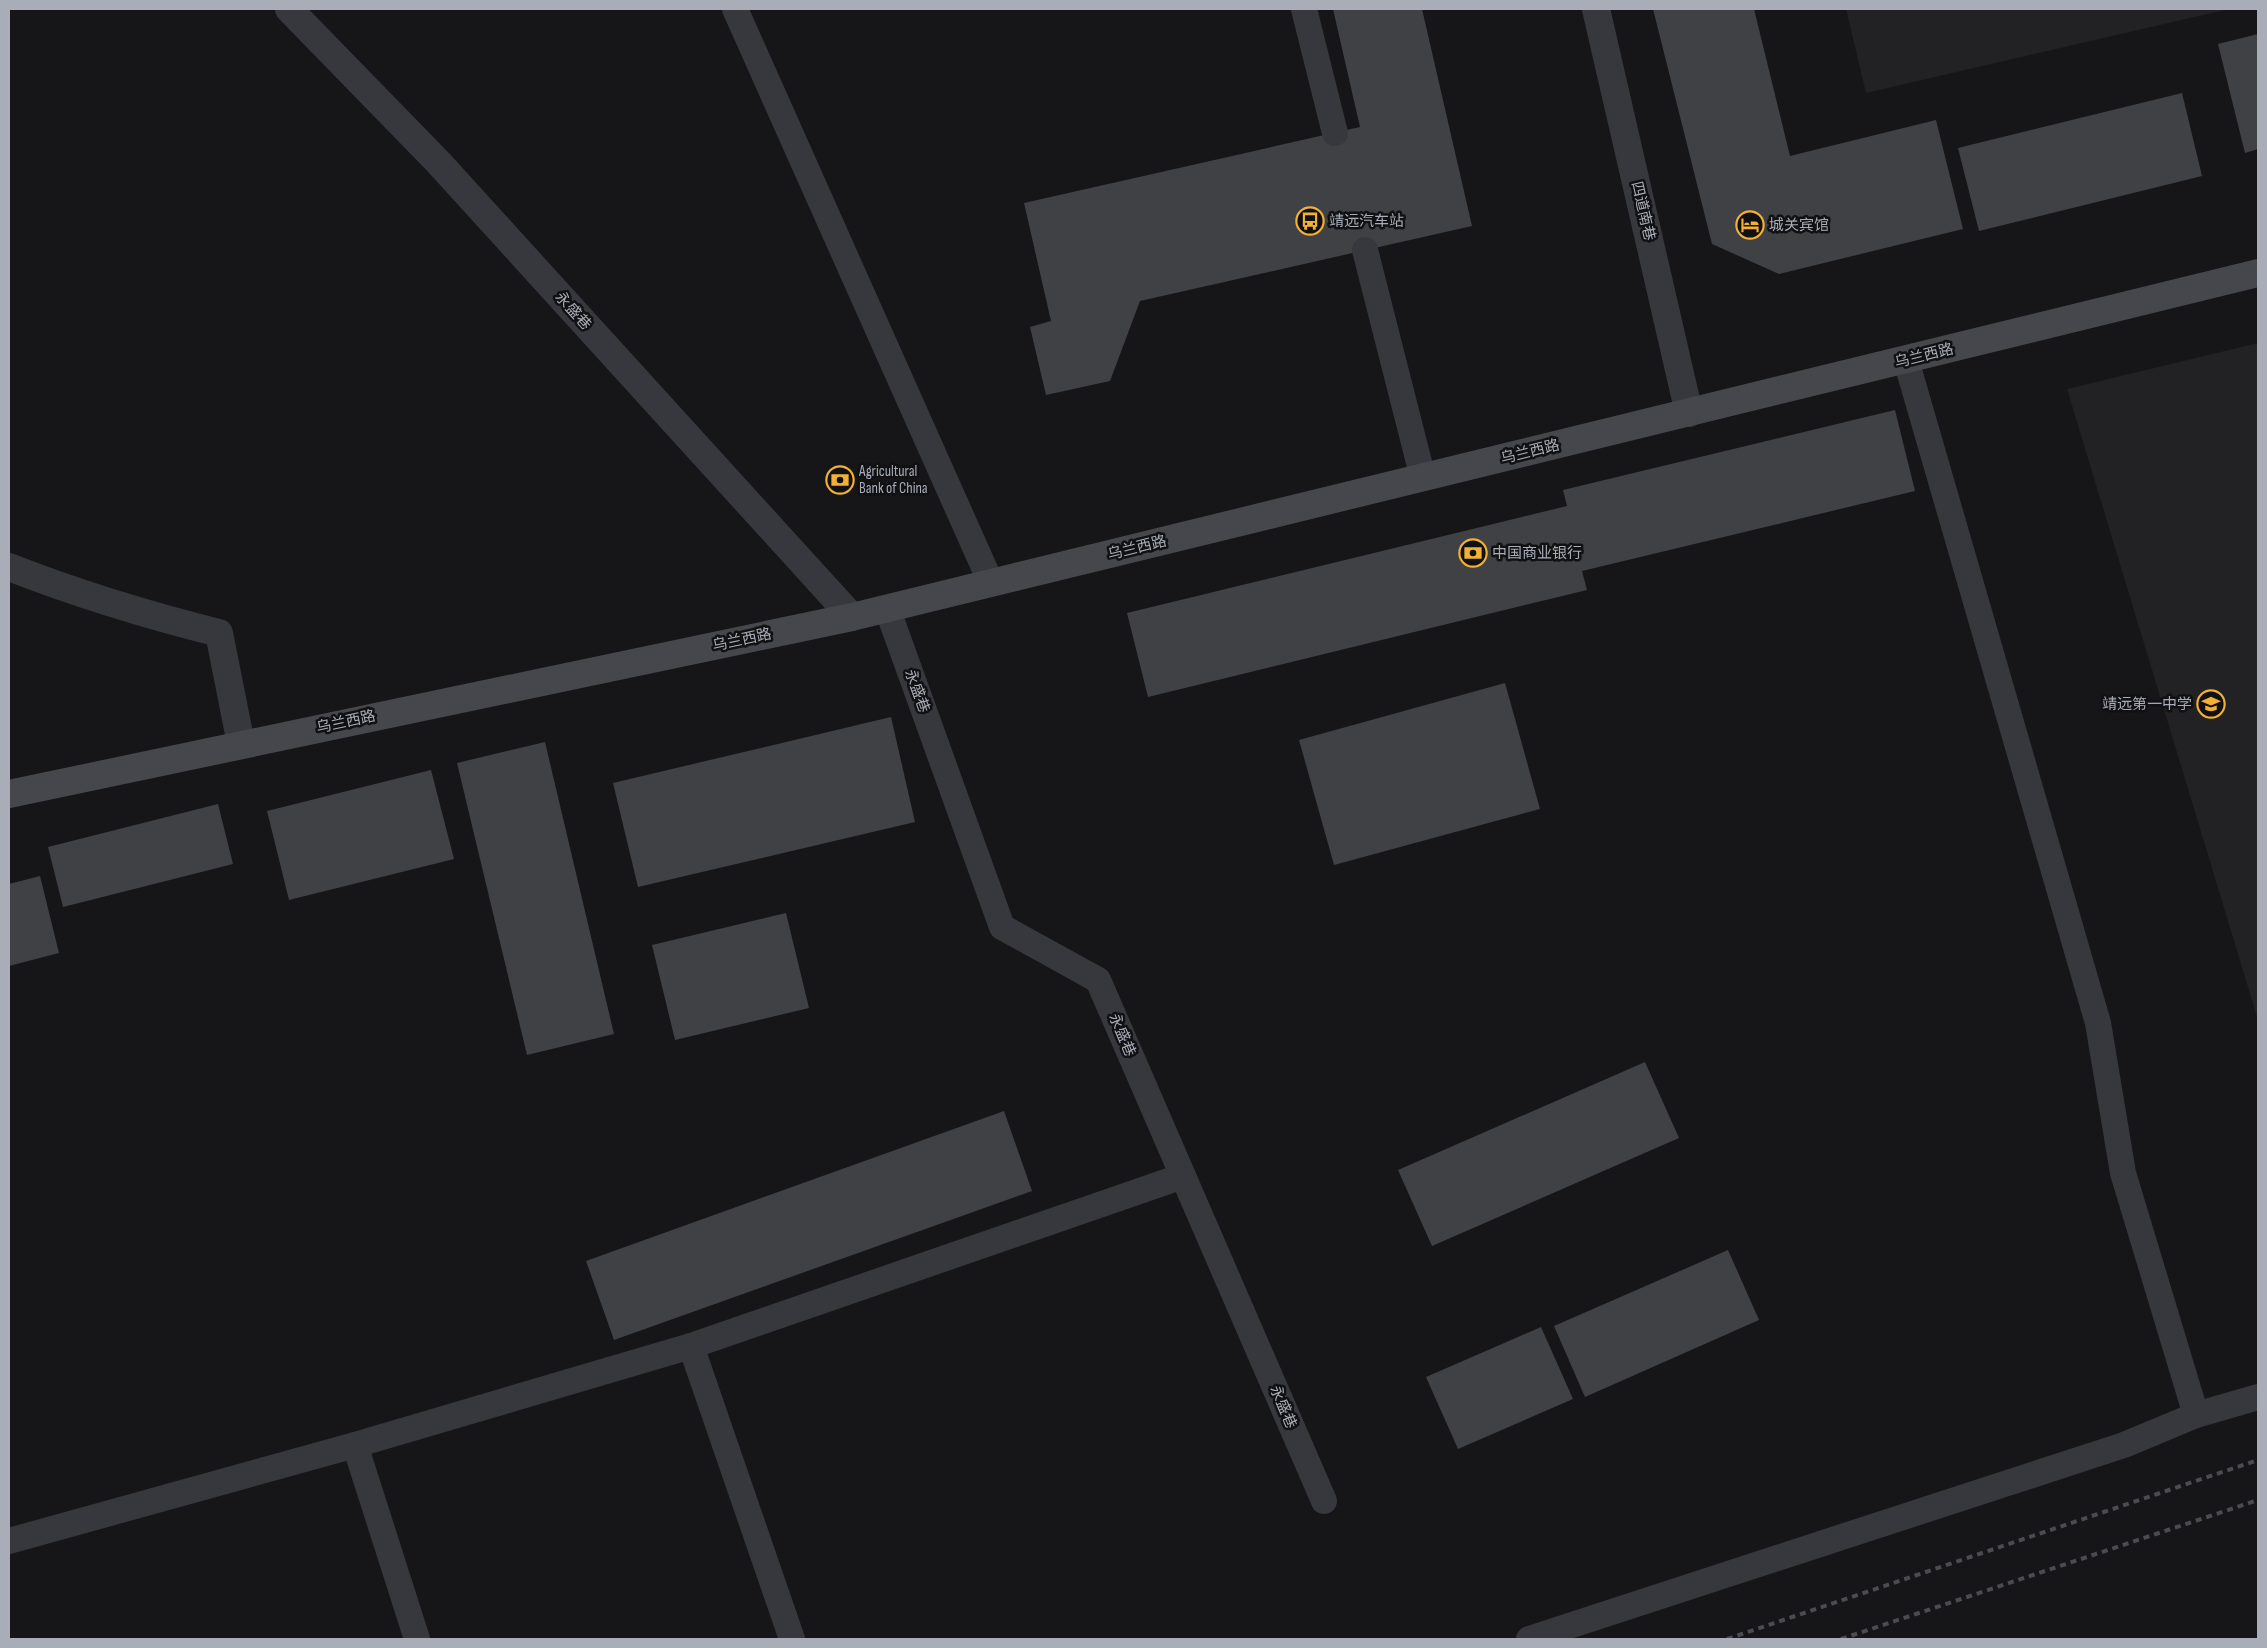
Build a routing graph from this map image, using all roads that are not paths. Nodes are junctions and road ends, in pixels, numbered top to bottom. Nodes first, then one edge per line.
1 (289, 9) edge
2 (735, 9) edge
3 (1304, 9) edge
4 (1596, 9) edge
5 (1336, 133) dead end
6 (1365, 250) dead end
7 (2258, 274) edge
8 (1906, 360) junction
9 (1689, 413) junction
10 (1423, 478) junction
11 (9, 567) edge
12 (991, 583) junction
13 (887, 608) junction
14 (852, 617) junction
15 (241, 744) junction
16 (9, 794) edge
17 (1182, 1176) junction
18 (691, 1346) junction
19 (2258, 1397) edge
20 (2196, 1415) junction
21 (355, 1445) junction
22 (1324, 1501) dead end
23 (9, 1541) edge
24 (417, 1639) edge
25 (792, 1639) edge
26 (1529, 1639) edge

1 - 14 street, 永盛巷
2 - 12 lane
3 - 5 lane
4 - 9 street, 四道南巷
6 - 10 lane
7 - 8 main road, 乌兰西路
8 - 9 main road, 乌兰西路
8 - 20 lane
9 - 10 main road, 乌兰西路
10 - 12 main road, 乌兰西路
11 - 15 street
12 - 13 main road, 乌兰西路
13 - 14 main road, 乌兰西路
13 - 17 lane, 永盛巷
14 - 15 main road, 乌兰西路
15 - 16 main road, 乌兰西路
17 - 18 lane
17 - 22 lane, 永盛巷
18 - 21 lane
18 - 25 lane
19 - 20 lane
20 - 26 lane
21 - 23 lane
21 - 24 lane

